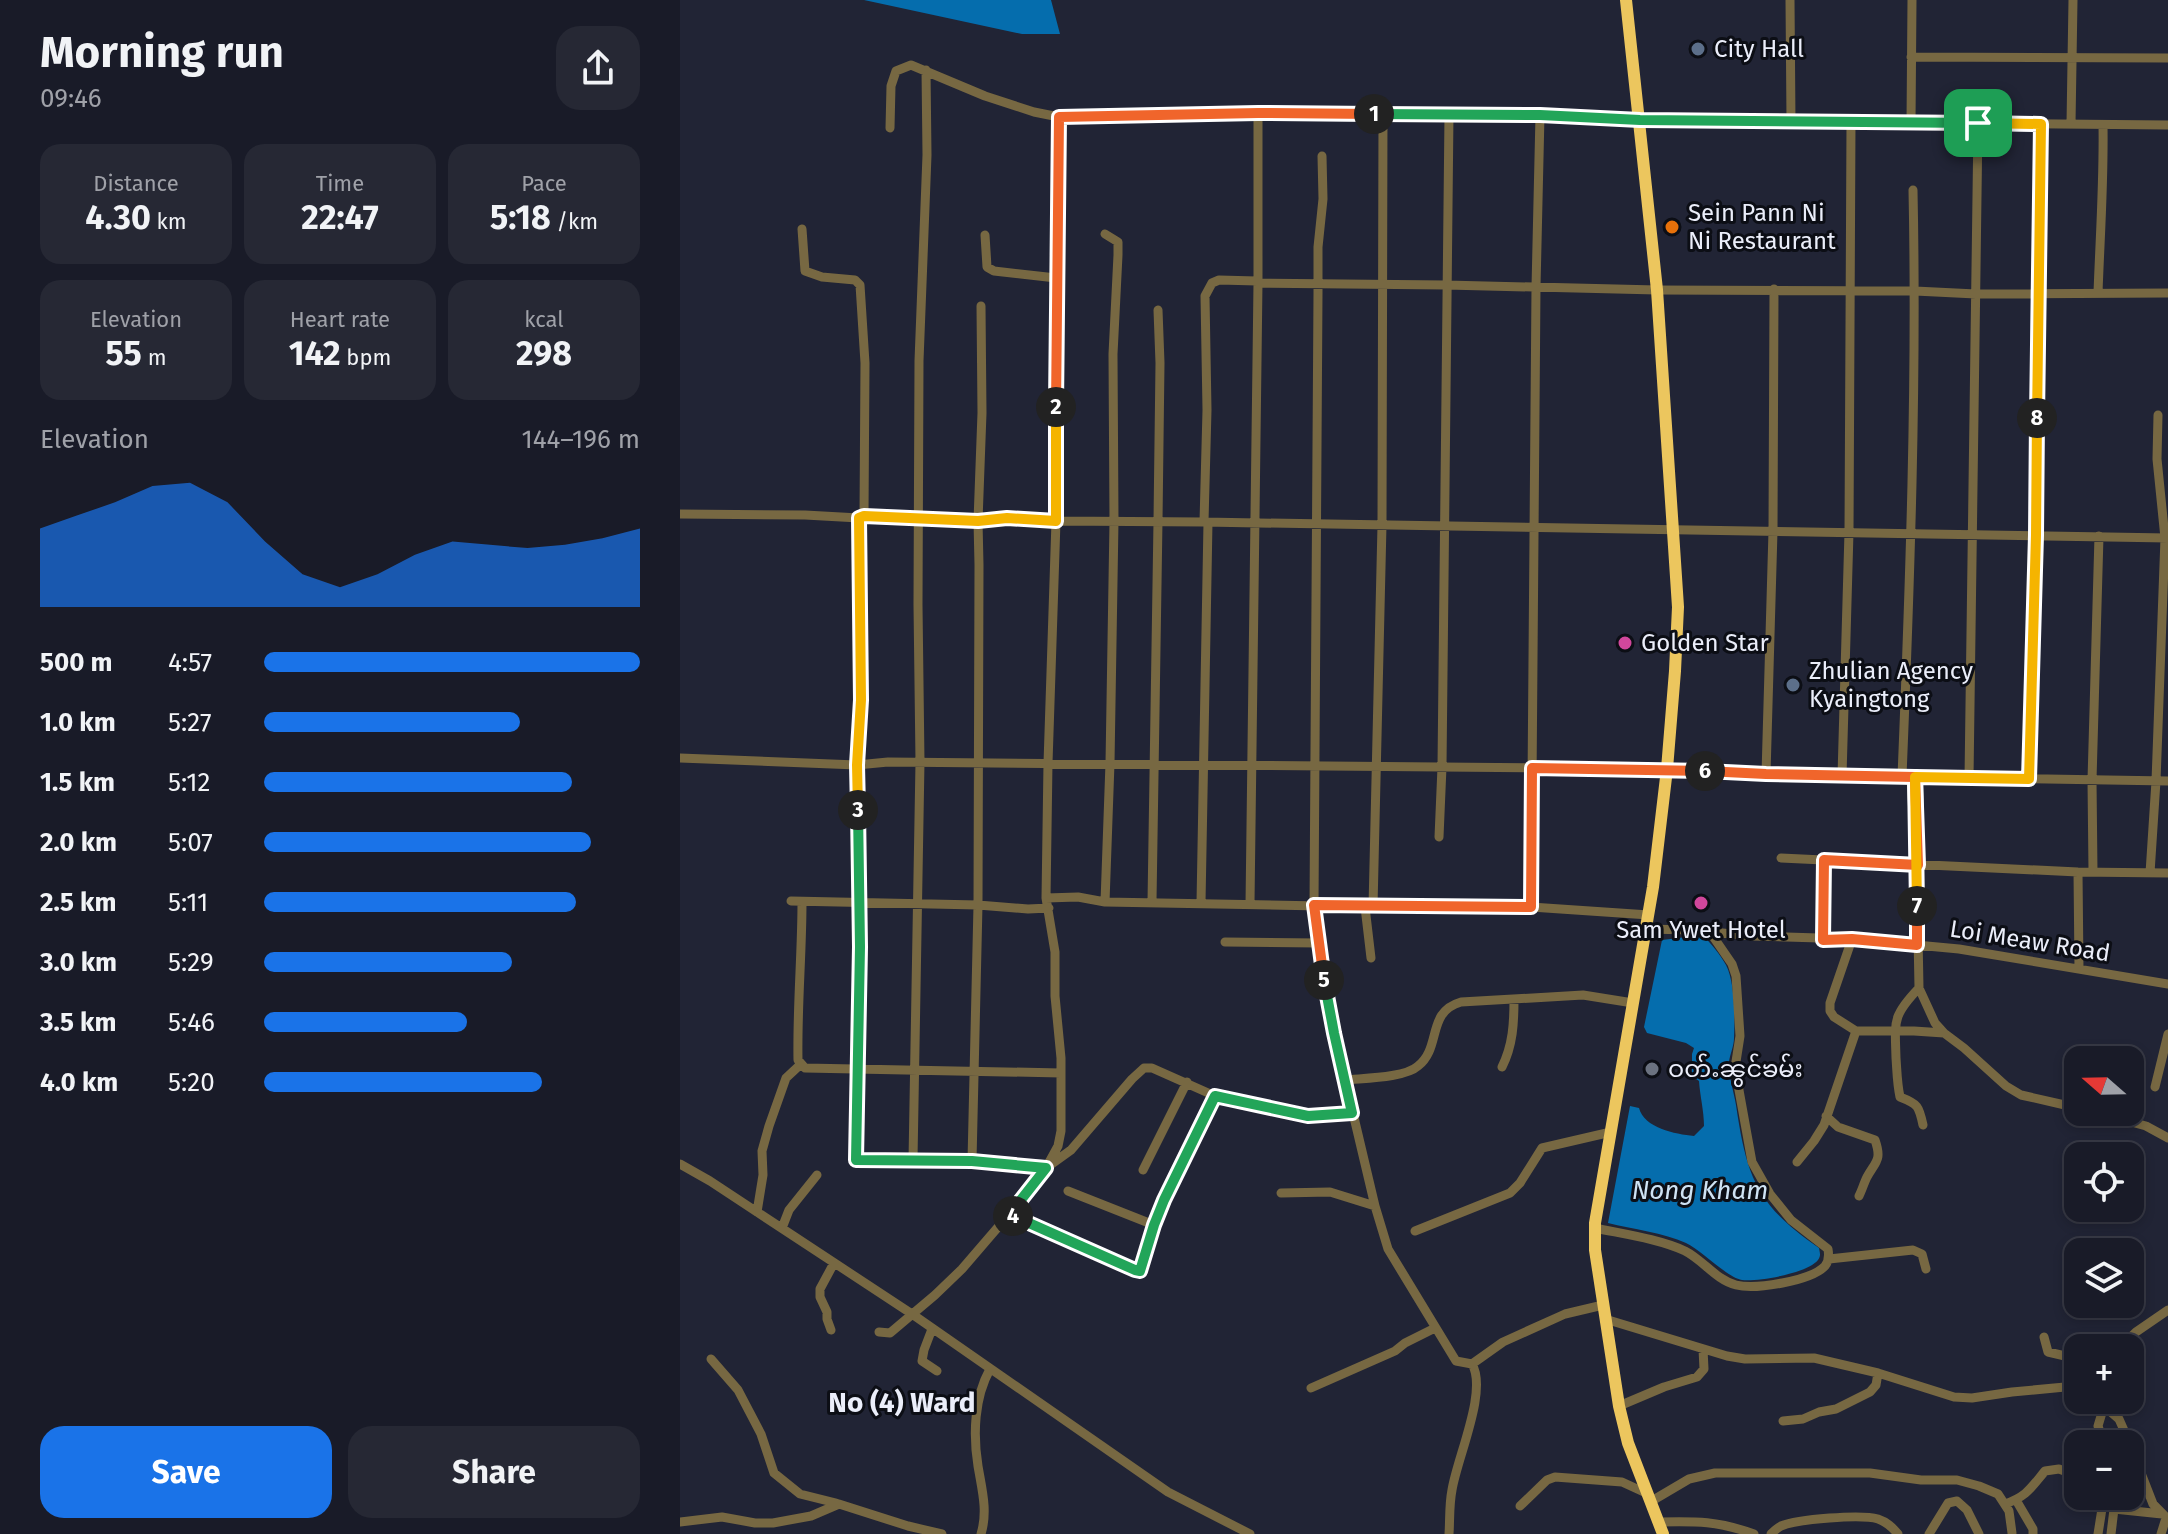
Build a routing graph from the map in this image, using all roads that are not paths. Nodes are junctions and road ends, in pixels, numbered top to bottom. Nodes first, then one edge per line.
1 (1626, 0) edge
2 (1790, 0) edge
3 (1912, 0) edge
4 (2073, 0) edge
5 (1911, 57) junction
6 (2072, 57) junction
7 (2168, 58) edge
8 (926, 70) junction
9 (1258, 113) junction
10 (1383, 114) junction
11 (1449, 114) junction
12 (1540, 115) junction
13 (1059, 117) junction
14 (1640, 120) junction
15 (1791, 121) junction
16 (1851, 122) junction
17 (1911, 123) junction
18 (1978, 123) junction
19 (2041, 124) junction
20 (2071, 124) junction
21 (2103, 125) junction
22 (2168, 125) edge
23 (890, 128) dead end
24 (1322, 156) dead end
25 (1913, 190) dead end
26 (802, 229) dead end
27 (1105, 234) dead end
28 (985, 235) dead end
29 (1056, 278) junction
30 (1258, 282) junction
31 (1319, 283) junction
32 (1446, 285) junction
33 (1384, 286) junction
34 (1536, 287) junction
35 (1774, 289) junction
36 (1657, 290) junction
37 (1851, 290) junction
38 (1915, 291) junction
39 (2038, 293) junction
40 (2098, 293) junction
41 (2168, 293) edge
42 (1976, 294) junction
43 (981, 306) dead end
44 (1158, 310) dead end
45 (2158, 415) dead end
46 (680, 514) edge
47 (862, 517) junction
48 (919, 519) junction
49 (978, 521) junction
50 (1056, 521) junction
51 (1114, 521) junction
52 (1158, 521) junction
53 (1206, 522) junction
54 (1255, 523) junction
55 (1317, 524) junction
56 (1382, 525) junction
57 (1443, 526) junction
58 (1535, 527) junction
59 (1672, 529) junction
60 (1773, 531) junction
61 (1849, 532) junction
62 (1912, 533) junction
63 (1974, 534) junction
64 (2036, 535) junction
65 (2099, 536) junction
66 (2166, 538) edge
67 (680, 758) edge
68 (920, 762) junction
69 (979, 763) junction
70 (1048, 763) junction
71 (1110, 763) junction
72 (1154, 764) junction
73 (1203, 764) junction
74 (857, 765) junction
75 (1253, 765) junction
76 (1314, 765) junction
77 (1377, 766) junction
78 (1442, 767) junction
79 (1532, 768) junction
80 (1667, 769) junction
81 (1766, 774) junction
82 (1842, 776) junction
83 (1902, 776) junction
84 (1915, 777) junction
85 (1969, 778) junction
86 (2029, 779) junction
87 (2092, 780) junction
88 (2156, 781) junction
89 (2168, 781) edge
90 (1439, 837) dead end
91 (1781, 858) dead end
92 (1824, 860) junction
93 (1918, 865) junction
94 (2078, 872) junction
95 (2093, 872) junction
96 (2150, 873) junction
97 (2168, 873) edge
98 (1105, 902) junction
99 (1152, 902) junction
100 (1048, 903) junction
101 (1201, 903) junction
102 (860, 904) junction
103 (1250, 904) junction
104 (918, 905) junction
105 (978, 905) junction
106 (1314, 905) junction
107 (1369, 907) junction
108 (1531, 907) junction
109 (1649, 915) junction
110 (1646, 929) junction
111 (1710, 932) junction
112 (1852, 939) junction
113 (1823, 940) junction
114 (1225, 942) dead end
115 (1318, 943) junction
116 (1917, 945) junction
117 (1371, 958) dead end
118 (2079, 969) junction
119 (2168, 984) edge
120 (1919, 988) junction
121 (1514, 999) junction
122 (1633, 1003) junction
123 (1856, 1031) junction
124 (1894, 1031) junction
125 (1944, 1033) junction
126 (2168, 1034) edge
127 (801, 1064) junction
128 (1502, 1067) dead end
129 (858, 1069) junction
130 (915, 1070) junction
131 (974, 1071) junction
132 (1061, 1073) junction
133 (1345, 1080) junction
134 (1187, 1082) junction
135 (2155, 1087) dead end
136 (1215, 1096) junction
137 (2064, 1105) edge
138 (1352, 1113) junction
139 (1826, 1116) junction
140 (1923, 1125) dead end
141 (2144, 1125) edge
142 (1611, 1132) junction
143 (2168, 1138) edge
144 (913, 1160) junction
145 (972, 1161) junction
146 (1797, 1162) dead end
147 (680, 1164) edge
148 (1046, 1168) junction
149 (1143, 1170) dead end
150 (817, 1175) dead end
151 (1068, 1191) dead end
152 (1281, 1193) dead end
153 (1859, 1196) dead end
154 (1375, 1206) junction
155 (757, 1212) junction
156 (1009, 1215) junction
157 (1154, 1225) junction
158 (782, 1228) junction
159 (1595, 1228) junction
160 (1415, 1231) dead end
161 (1829, 1259) junction
162 (834, 1263) junction
163 (1926, 1269) dead end
164 (1603, 1305) junction
165 (2168, 1310) edge
166 (912, 1314) junction
167 (1605, 1319) junction
168 (1435, 1328) junction
169 (932, 1329) junction
170 (831, 1330) dead end
171 (879, 1332) dead end
172 (2134, 1334) edge
173 (2044, 1337) dead end
174 (1703, 1349) junction
175 (2064, 1356) edge
176 (711, 1359) dead end
177 (1472, 1364) junction
178 (990, 1369) junction
179 (937, 1371) dead end
180 (1878, 1373) junction
181 (2064, 1387) edge
182 (1311, 1388) dead end
183 (1619, 1406) junction
184 (1783, 1421) dead end
185 (2064, 1471) edge
186 (2144, 1481) edge
187 (1648, 1497) junction
188 (2016, 1500) junction
189 (839, 1504) junction
190 (2005, 1504) junction
191 (1520, 1506) dead end
192 (2102, 1510) edge
193 (2114, 1510) edge
194 (2120, 1510) edge
195 (2165, 1517) edge
196 (680, 1522) edge
197 (1660, 1528) edge
198 (1242, 1533) edge
199 (2012, 1533) edge
200 (942, 1534) edge
201 (981, 1534) edge
202 (1449, 1534) edge
203 (1754, 1534) edge
204 (1771, 1534) edge
205 (1898, 1534) edge
206 (1929, 1534) edge
207 (1979, 1534) edge
208 (2033, 1534) edge
209 (2098, 1534) edge
210 (2111, 1534) edge
211 (2161, 1534) edge

1 - 14 highway
2 - 15 street
3 - 5 street
4 - 6 street
5 - 6 street
5 - 17 street
6 - 7 street
6 - 20 street
8 - 13 street
8 - 23 street
8 - 48 street
9 - 10 street
9 - 13 street
9 - 30 street
10 - 11 street
10 - 33 street
11 - 12 street
11 - 32 street
12 - 14 street
12 - 34 street
13 - 29 street
14 - 15 street
14 - 36 highway
15 - 16 street
16 - 17 street
16 - 37 street
17 - 18 street
18 - 19 street
18 - 42 street
19 - 20 street
19 - 39 street
20 - 21 street
21 - 22 street
21 - 40 street
24 - 31 street
25 - 38 street
26 - 47 street
27 - 51 street
28 - 29 street
29 - 50 street
30 - 31 street
30 - 53 street
30 - 54 street
31 - 33 street
31 - 55 street
32 - 33 street
32 - 34 street
32 - 57 street
33 - 56 street
34 - 36 street
34 - 58 street
35 - 36 street
35 - 37 street
35 - 60 street
36 - 59 highway
37 - 38 street
37 - 61 street
38 - 42 street
38 - 62 street
39 - 40 street
39 - 42 street
39 - 64 street
40 - 41 street
42 - 63 street
43 - 49 street
44 - 52 street
45 - 66 street
46 - 47 street
47 - 48 street
47 - 74 street
48 - 49 street
48 - 68 street
49 - 50 street
49 - 69 street
50 - 51 street
50 - 70 street
51 - 52 street
51 - 71 street
52 - 53 street
52 - 72 street
53 - 54 street
53 - 73 street
54 - 55 street
54 - 75 street
55 - 56 street
55 - 76 street
56 - 57 street
56 - 77 street
57 - 58 street
57 - 78 street
58 - 59 street
58 - 79 street
59 - 60 street
59 - 80 highway
60 - 61 street
60 - 81 street
61 - 62 street
61 - 82 street
62 - 63 street
62 - 83 street
63 - 64 street
63 - 85 street
64 - 65 street
64 - 86 street
65 - 66 street
65 - 87 street
66 - 88 street
67 - 74 street
68 - 69 street
68 - 74 street
68 - 104 street
69 - 70 street
69 - 105 street
70 - 71 street
70 - 100 street
71 - 72 street
71 - 98 street
72 - 73 street
72 - 99 street
73 - 75 street
73 - 101 street
74 - 102 street
75 - 76 street
75 - 103 street
76 - 77 street
76 - 106 street
77 - 78 street
77 - 107 street
78 - 79 street
78 - 90 street
79 - 80 street
79 - 108 street
80 - 81 street
80 - 109 highway
81 - 82 street
82 - 83 street
83 - 84 street
84 - 85 street
84 - 93 street
85 - 86 street
86 - 87 street
87 - 88 street
87 - 95 street
88 - 89 street
88 - 96 street
91 - 92 street
92 - 93 street
92 - 113 street
93 - 94 street
93 - 116 street
94 - 95 street
94 - 118 street
95 - 96 street
96 - 97 street
98 - 99 street
98 - 100 street
99 - 101 street
100 - 105 street
100 - 132 street
101 - 103 street
102 - 104 street
102 - 127 street
102 - 129 street
103 - 106 street
104 - 105 street
104 - 130 street
105 - 131 street
106 - 107 street
106 - 115 street
107 - 108 street
107 - 117 street
108 - 109 street
109 - 110 highway
110 - 111 street, Loi Meaw Road
110 - 122 highway
111 - 113 street, Loi Meaw Road
111 - 161 street
112 - 113 street, Loi Meaw Road
112 - 116 street, Loi Meaw Road
112 - 123 street
114 - 115 street
115 - 133 street
116 - 118 street, Loi Meaw Road
116 - 120 street
118 - 119 street, Loi Meaw Road
120 - 124 street
120 - 125 street
121 - 122 street
121 - 128 street
121 - 133 street
122 - 142 highway
123 - 124 street
123 - 139 street
124 - 125 street
124 - 140 street
125 - 137 street
126 - 135 street
127 - 129 street
127 - 155 street
129 - 130 street
129 - 144 street
130 - 131 street
130 - 144 street
131 - 132 street
131 - 145 street
132 - 148 street
133 - 138 street
134 - 136 street
134 - 148 street
134 - 149 street
136 - 138 street
136 - 157 street
138 - 154 street
139 - 146 street
139 - 153 street
141 - 143 street
142 - 159 highway
142 - 160 street
144 - 145 street
145 - 148 street
147 - 155 street
148 - 156 street
150 - 158 street
151 - 157 street
152 - 154 street
154 - 168 street
155 - 158 street
156 - 157 street
156 - 166 street
158 - 162 street
159 - 161 street
159 - 164 highway
161 - 163 street
162 - 166 street
162 - 170 street
164 - 167 highway
164 - 177 street
165 - 172 street
166 - 169 street
166 - 171 street
167 - 174 street
167 - 183 highway
168 - 177 street
168 - 182 street
169 - 178 street
169 - 179 street
173 - 175 street
174 - 180 street
174 - 183 street
176 - 189 street
177 - 202 street
178 - 198 street
178 - 201 street
180 - 181 street
180 - 184 street
183 - 187 highway
185 - 188 street
186 - 195 street
187 - 190 street
187 - 191 street
187 - 197 highway
188 - 190 street
188 - 208 street
189 - 196 street
189 - 200 street
190 - 199 street
192 - 209 street
193 - 210 street
194 - 195 street
195 - 211 street
197 - 203 street
204 - 205 street
206 - 207 street

